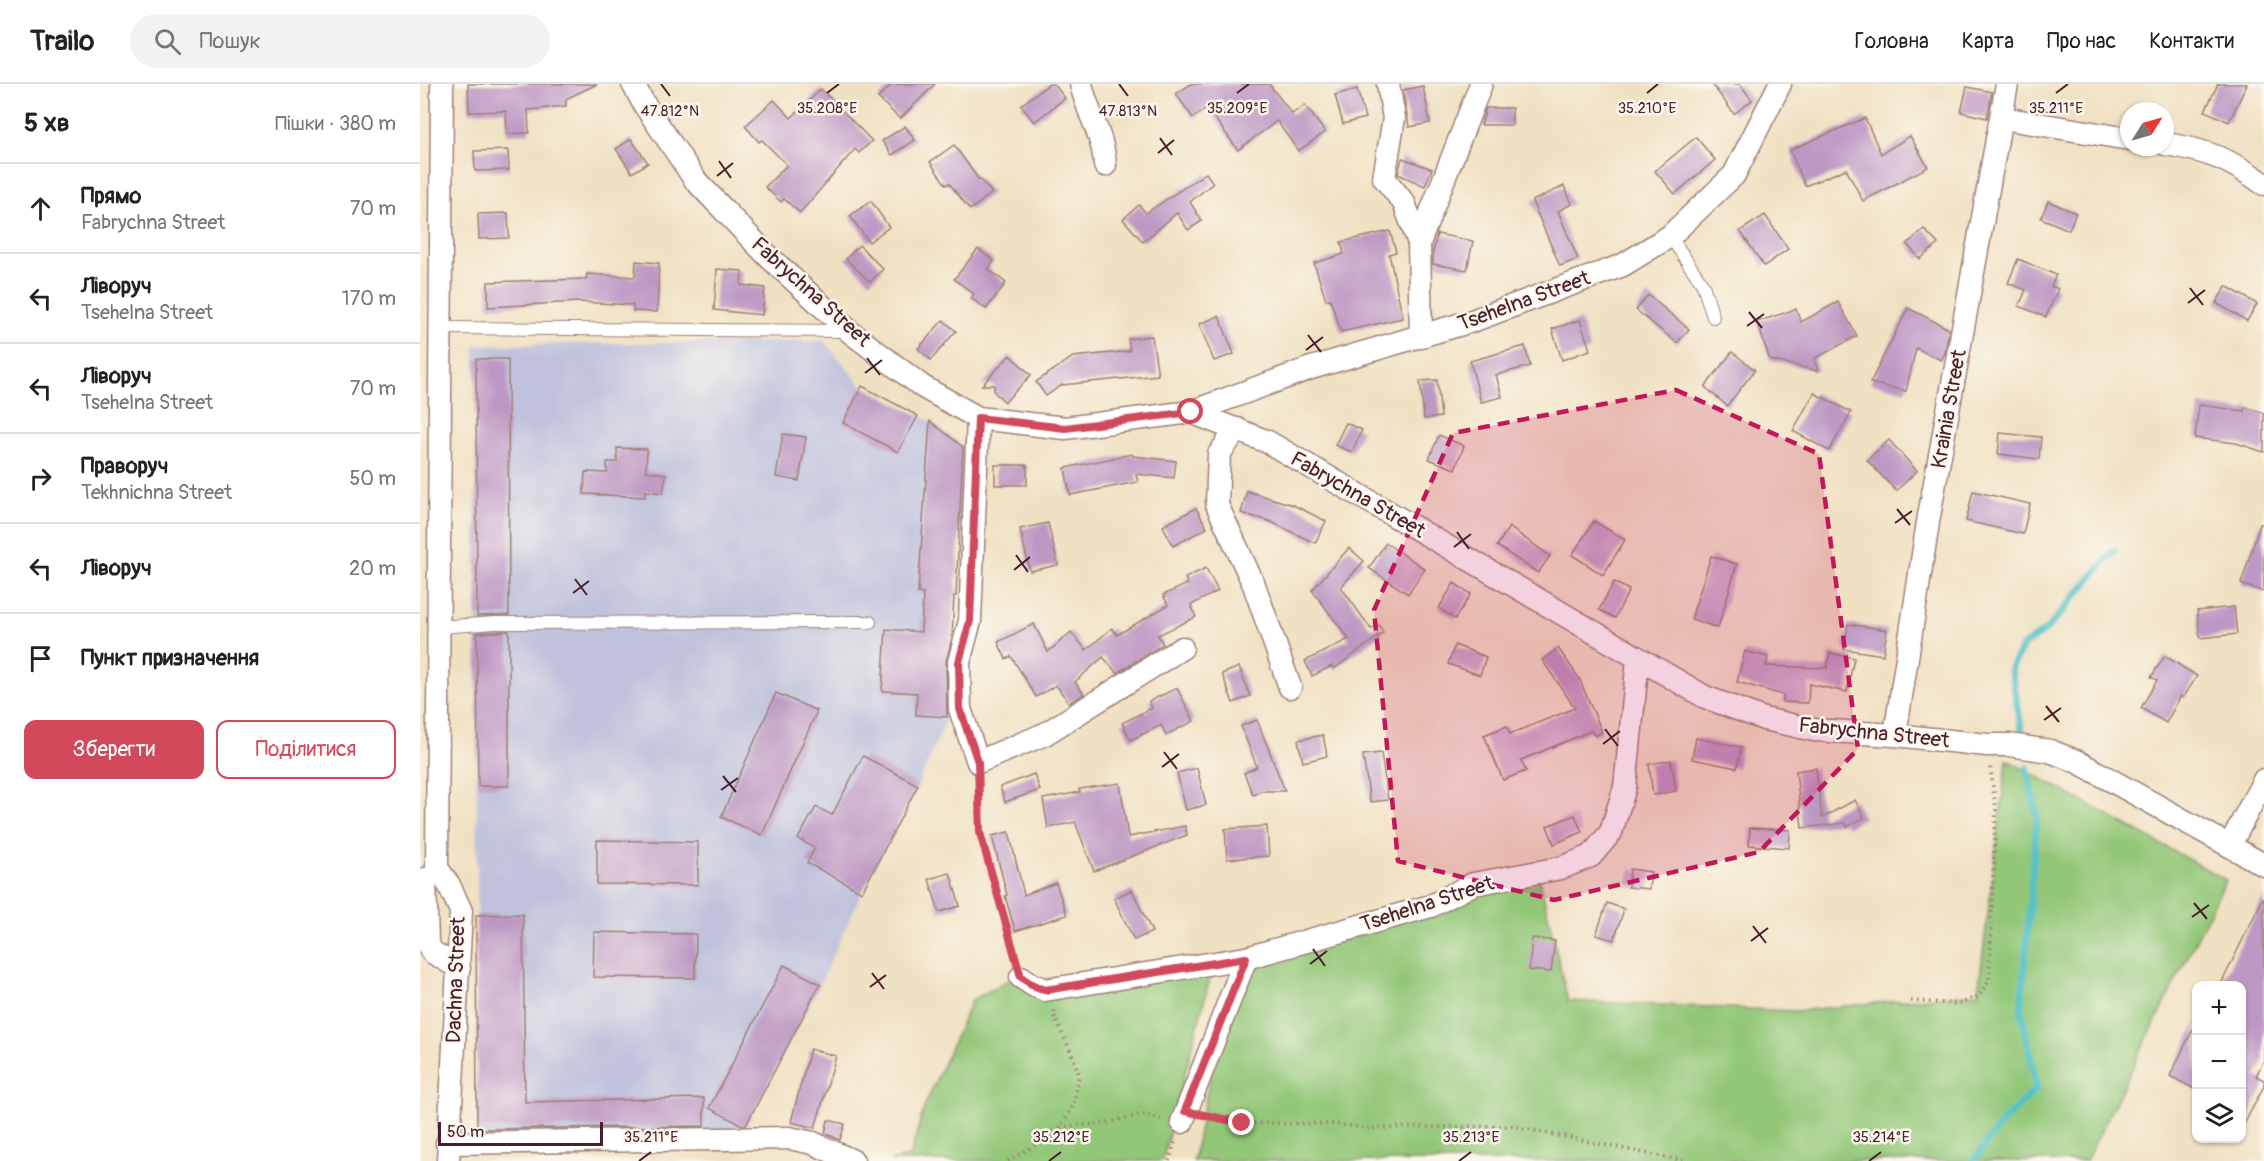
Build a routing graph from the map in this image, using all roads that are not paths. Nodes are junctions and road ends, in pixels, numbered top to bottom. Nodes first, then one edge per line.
1 (442, 84) edge
2 (633, 84) edge
3 (1081, 84) edge
4 (1388, 84) edge
5 (1481, 84) edge
6 (1780, 84) edge
7 (2007, 84) edge
8 (2002, 118) junction
9 (2120, 137) edge
10 (2174, 145) edge
11 (1105, 165) dead end
12 (2264, 184) edge
13 (1670, 236) junction
14 (1419, 243) junction
15 (1713, 317) dead end
16 (442, 328) junction
17 (849, 332) junction
18 (1420, 338) junction
19 (1191, 412) junction
20 (978, 418) junction
21 (1237, 429) junction
22 (870, 622) dead end
23 (439, 627) junction
24 (1182, 648) dead end
25 (1638, 659) junction
26 (1290, 687) dead end
27 (1895, 735) junction
28 (2264, 780) edge
29 (2230, 845) junction
30 (2264, 865) edge
31 (428, 876) edge
32 (1246, 958) junction
33 (459, 968) junction
34 (1021, 977) road end
35 (1182, 1122) road end
36 (447, 1152) edge
37 (853, 1161) edge

1 - 16 street
2 - 17 street, Fabrychna Street
3 - 11 street
4 - 14 street
5 - 14 street
6 - 13 street, Tsehelna Street
7 - 8 street, Krainia Street
8 - 9 street
8 - 27 street, Krainia Street
10 - 12 street
13 - 15 lane
13 - 18 street, Tsehelna Street
14 - 18 street
16 - 17 lane
16 - 23 street
17 - 20 street, Fabrychna Street
18 - 19 street, Tsehelna Street
19 - 20 street, Fabrychna Street
19 - 21 street, Fabrychna Street
20 - 24 street
21 - 25 street, Fabrychna Street
21 - 26 street
22 - 23 lane
23 - 31 street
25 - 27 street, Fabrychna Street
25 - 32 street, Tsehelna Street
27 - 29 street, Fabrychna Street
28 - 29 street
29 - 30 street, Fabrychna Street
31 - 33 street, Dachna Street
31 - 33 street
32 - 34 street, Tsehelna Street
32 - 35 street
33 - 36 street, Dachna Street
36 - 37 street

